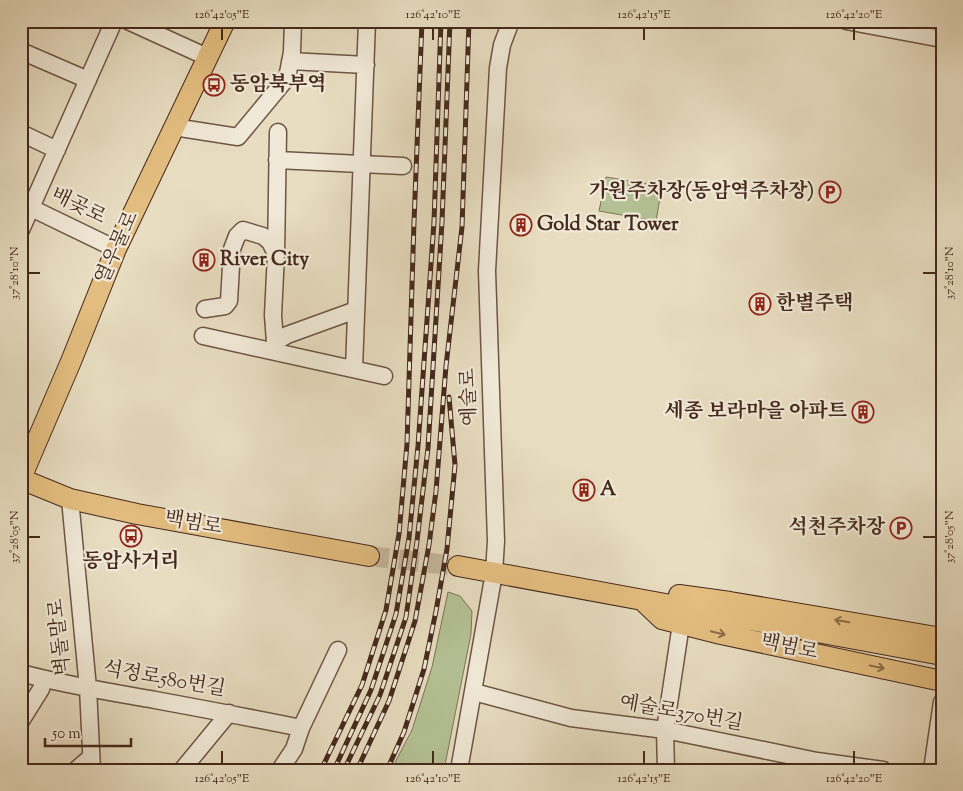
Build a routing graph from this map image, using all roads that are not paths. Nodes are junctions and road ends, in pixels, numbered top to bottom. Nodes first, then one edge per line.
1 (114, 21) edge
2 (128, 21) edge
3 (224, 21) edge
4 (293, 21) edge
5 (367, 21) edge
6 (511, 21) edge
7 (846, 21) edge
8 (942, 39) edge
9 (21, 51) edge
10 (207, 57) junction
11 (290, 61) junction
12 (366, 65) junction
13 (88, 80) junction
14 (174, 126) junction
15 (278, 132) dead end
16 (21, 133) edge
17 (57, 150) junction
18 (277, 160) junction
19 (362, 165) junction
20 (403, 166) dead end
21 (26, 205) edge
22 (21, 230) edge
23 (116, 249) junction
24 (276, 254) junction
25 (205, 309) dead end
26 (356, 310) junction
27 (203, 336) dead end
28 (274, 347) junction
29 (354, 369) junction
30 (384, 376) dead end
31 (21, 478) edge
32 (70, 500) junction
33 (370, 556) tunnel mouth
34 (458, 566) tunnel mouth
35 (494, 573) junction
36 (643, 601) junction
37 (681, 624) junction
38 (942, 638) edge
39 (338, 650) dead end
40 (942, 655) edge
41 (21, 673) edge
42 (44, 679) junction
43 (942, 681) edge
44 (88, 688) junction
45 (474, 692) junction
46 (942, 702) edge
47 (229, 713) junction
48 (21, 721) edge
49 (301, 728) junction
50 (665, 730) junction
51 (91, 763) edge
52 (818, 765) edge
53 (76, 770) edge
54 (182, 770) edge
55 (280, 770) edge
56 (459, 770) edge
57 (666, 770) edge
58 (883, 770) edge
59 (932, 770) edge

1 - 13 street
2 - 10 street
3 - 10 main road, 열우물로
4 - 11 street
5 - 12 street
6 - 35 street, 예술로
7 - 8 street
9 - 13 street
10 - 14 main road, 열우물로
11 - 12 street
11 - 14 street
12 - 19 street
13 - 17 street
14 - 23 main road, 열우물로
15 - 18 street
16 - 17 street
17 - 21 street
18 - 19 street
18 - 24 street
19 - 20 street
19 - 26 street
21 - 22 street
21 - 23 street, 배곶로
23 - 31 main road, 열우물로
24 - 25 street
24 - 28 street
26 - 28 street
26 - 29 street
27 - 28 street
28 - 29 street
29 - 30 street
31 - 32 main road, 백범로
32 - 33 main road, 백범로
32 - 44 street, 벽돌말로
34 - 35 main road, 백범로
35 - 36 main road, 백범로
35 - 45 street, 예술로
36 - 37 main road, 백범로
38 -> 36 main road, 백범로
36 - 40 main road, 백범로
37 -> 43 main road, 백범로
37 - 50 street
39 - 49 street
41 - 42 street, 석정로580번길
42 - 44 street, 석정로580번길
42 - 48 street
44 - 47 street, 석정로580번길
44 - 51 street, 벽돌말로
45 - 50 street, 예술로370번길
45 - 56 street, 예술로
46 - 59 street
47 - 49 street, 석정로580번길
47 - 54 street
49 - 55 street
50 - 52 street, 예술로370번길
50 - 57 street
51 - 53 street
52 - 58 street, 예술로370번길

